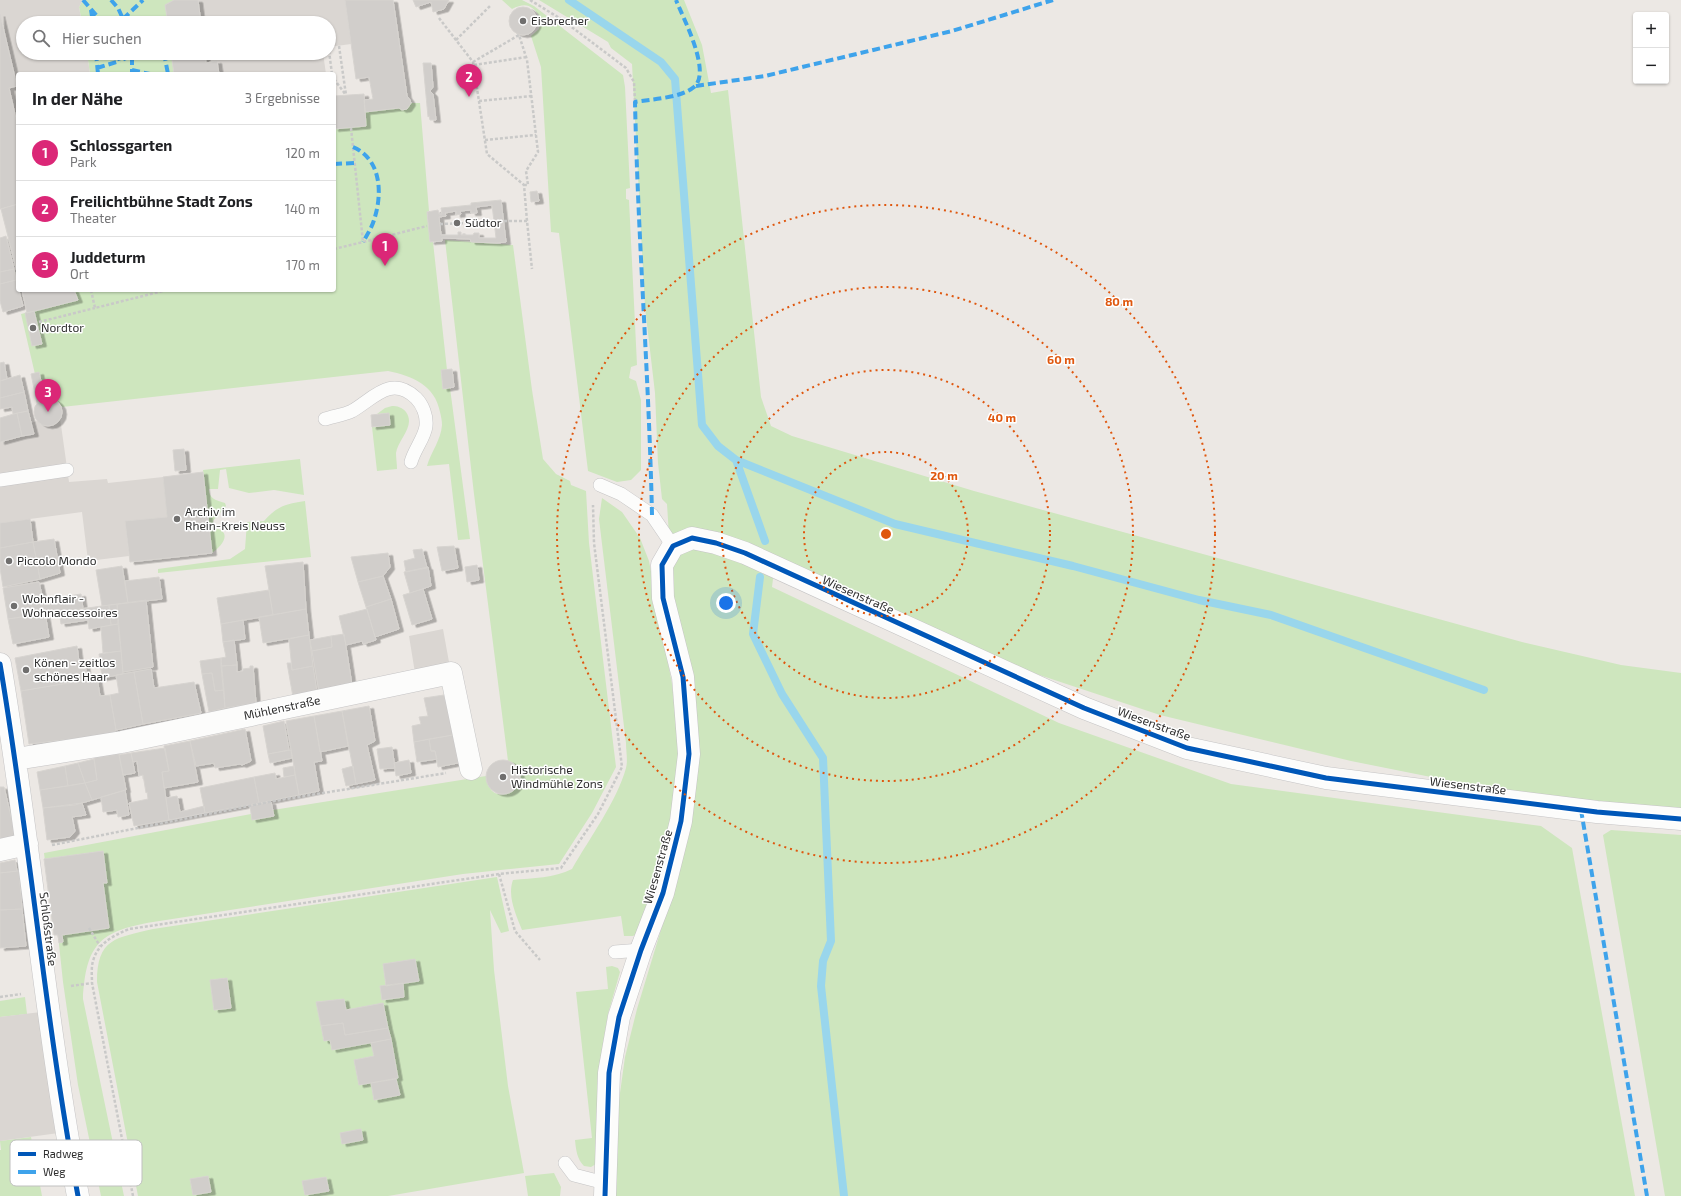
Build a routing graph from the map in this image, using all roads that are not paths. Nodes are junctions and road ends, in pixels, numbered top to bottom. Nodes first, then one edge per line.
1 (325, 419) dead end
2 (411, 462) dead end
3 (67, 470) dead end
4 (0, 480) edge
5 (600, 486) road end
6 (672, 546) junction
7 (0, 664) edge
8 (16, 758) junction
9 (471, 769) road end
10 (1681, 819) edge
11 (28, 847) junction
12 (0, 850) edge
13 (641, 950) junction
14 (615, 952) dead end
15 (68, 1140) edge
16 (565, 1163) dead end
17 (76, 1186) edge
18 (605, 1190) edge
19 (78, 1196) edge

1 - 2 lane
3 - 4 lane
5 - 6 lane
6 - 10 street, Wiesenstraße
6 - 13 street, Wiesenstraße
7 - 8 street, Schloßstraße
8 - 9 street, Mühlenstraße
8 - 11 street, Schloßstraße
11 - 12 street
11 - 15 street, Schloßstraße
13 - 14 lane
13 - 18 street, Wiesenstraße
16 - 18 lane
17 - 19 street, Schloßstraße

